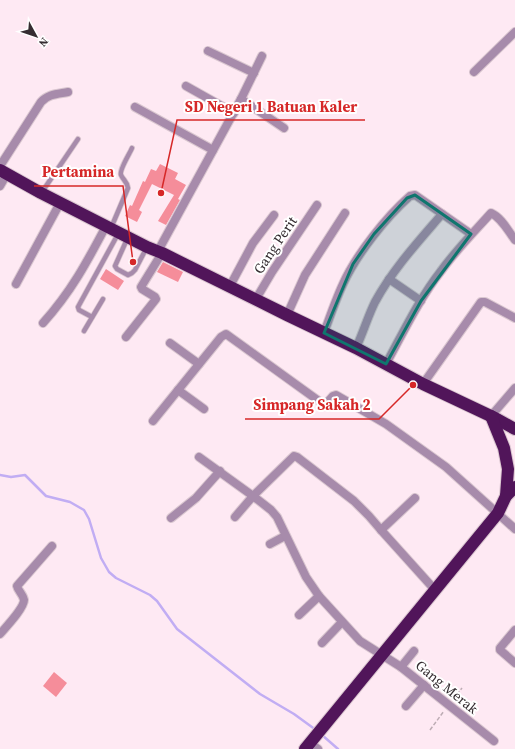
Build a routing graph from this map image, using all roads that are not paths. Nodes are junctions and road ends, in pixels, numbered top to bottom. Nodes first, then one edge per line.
1 (515, 32) edge
2 (208, 51) dead end
3 (262, 56) dead end
4 (474, 72) dead end
5 (254, 73) junction
6 (186, 86) dead end
7 (68, 92) dead end
8 (241, 99) junction
9 (135, 107) dead end
10 (234, 113) junction
11 (284, 128) dead end
12 (78, 138) dead end
13 (132, 148) dead end
14 (213, 150) junction
15 (2, 170) edge
16 (0, 186) edge
17 (41, 193) junction
18 (60, 203) junction
19 (317, 205) dead end
20 (345, 213) dead end
21 (442, 214) junction
22 (274, 215) dead end
23 (116, 231) junction
24 (471, 234) junction
25 (515, 240) edge
26 (156, 250) junction
27 (389, 279) junction
28 (16, 284) dead end
29 (230, 286) junction
30 (103, 299) dead end
31 (256, 299) junction
32 (421, 301) junction
33 (287, 315) junction
34 (92, 318) junction
35 (515, 318) edge
36 (43, 323) dead end
37 (84, 331) dead end
38 (324, 332) junction
39 (126, 338) dead end
40 (170, 343) dead end
41 (356, 348) junction
42 (199, 364) junction
43 (386, 364) junction
44 (423, 384) junction
45 (515, 388) edge
46 (178, 390) junction
47 (204, 409) dead end
48 (491, 416) junction
49 (153, 421) dead end
50 (515, 429) edge
51 (199, 457) dead end
52 (220, 471) junction
53 (515, 487) edge
54 (253, 496) junction
55 (506, 496) junction
56 (415, 498) dead end
57 (498, 513) junction
58 (235, 517) dead end
59 (171, 518) dead end
60 (515, 529) edge
61 (380, 530) junction
62 (285, 536) junction
63 (270, 544) dead end
64 (52, 546) dead end
65 (435, 590) junction
66 (319, 596) junction
67 (299, 615) dead end
68 (342, 622) junction
69 (515, 630) edge
70 (0, 634) edge
71 (322, 643) dead end
72 (414, 651) dead end
73 (383, 655) junction
74 (515, 663) edge
75 (400, 666) junction
76 (424, 685) junction
77 (406, 706) dead end
78 (494, 741) dead end
79 (311, 746) edge

1 - 4 street
2 - 5 street
3 - 5 street
5 - 8 street
6 - 10 street
7 - 15 street
8 - 10 street
8 - 11 street
9 - 14 street
10 - 14 street
12 - 17 lane
13 - 23 lane
14 - 26 street
15 - 16 street
15 - 17 highway
17 - 18 highway
18 - 23 highway
18 - 28 street
19 - 31 street, Gang Perit
20 - 33 street
21 - 24 street
21 - 27 street
21 - 38 street
22 - 29 street
23 - 26 highway
23 - 26 lane
23 - 34 lane
23 - 36 street
24 - 25 street
24 - 32 street
26 - 29 highway
26 - 39 street
27 - 32 street
27 - 41 street
29 - 31 highway
30 - 34 lane
31 - 33 highway
32 - 43 street
33 - 38 highway
34 - 37 lane
35 - 44 street
38 - 41 highway
40 - 42 street
41 - 43 highway
42 - 46 street
42 - 57 street
43 - 44 highway
44 - 48 highway
45 - 48 street
46 - 47 street
46 - 49 street
48 - 50 highway
48 - 55 highway
51 - 52 street, Gang Merak
52 - 54 street, Gang Merak
52 - 59 street
53 - 55 highway
54 - 58 street
54 - 61 street
54 - 62 street, Gang Merak
55 - 57 highway
56 - 61 street
57 - 60 street
57 - 65 highway
61 - 65 street
62 - 63 street
62 - 66 street, Gang Merak
64 - 70 street
65 - 73 highway
66 - 67 street
66 - 68 street, Gang Merak
68 - 71 street
68 - 73 street, Gang Merak
69 - 74 street
72 - 75 street
73 - 75 street, Gang Merak
73 - 79 highway
75 - 76 street, Gang Merak
76 - 77 street
76 - 78 street, Gang Merak

